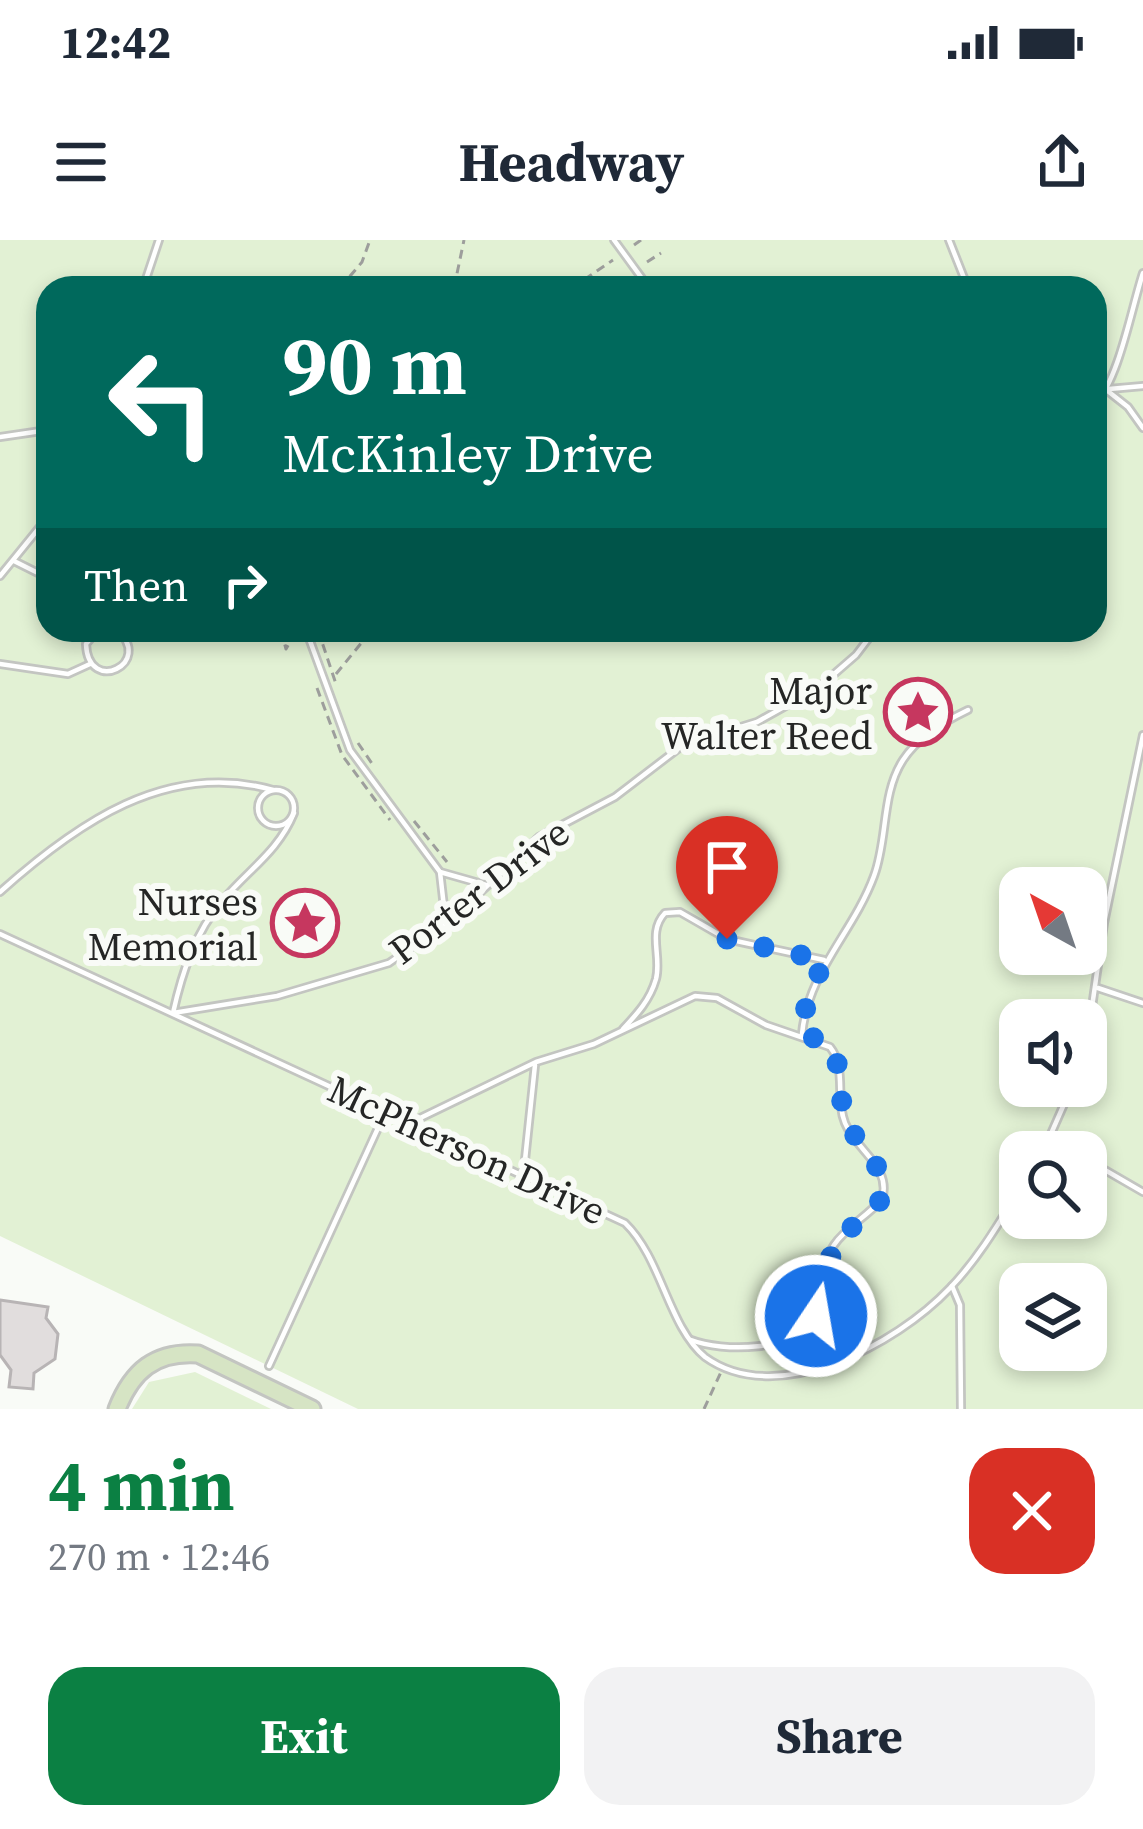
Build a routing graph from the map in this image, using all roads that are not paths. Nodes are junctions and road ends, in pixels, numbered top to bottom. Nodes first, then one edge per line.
1 (159, 240) edge
2 (614, 240) edge
3 (949, 240) edge
4 (1143, 274) edge
5 (147, 276) edge
6 (640, 276) edge
7 (963, 276) edge
8 (1143, 386) edge
9 (1109, 389) junction
10 (1143, 428) edge
11 (36, 432) edge
12 (0, 437) edge
13 (36, 533) edge
14 (14, 561) junction
15 (36, 572) edge
16 (0, 576) edge
17 (88, 642) edge
18 (126, 642) edge
19 (310, 642) edge
20 (866, 642) edge
21 (0, 664) edge
22 (90, 664) junction
23 (968, 710) dead end
24 (1143, 735) edge
25 (273, 790) junction
26 (294, 812) junction
27 (440, 872) junction
28 (488, 885) junction
29 (0, 892) edge
30 (0, 934) edge
31 (429, 935) junction
32 (824, 960) junction
33 (1097, 988) junction
34 (1095, 999) edge
35 (1143, 1003) edge
36 (173, 1013) junction
37 (619, 1033) junction
38 (802, 1034) junction
39 (536, 1062) junction
40 (385, 1114) junction
41 (409, 1123) junction
42 (1107, 1171) edge
43 (523, 1179) junction
44 (1143, 1192) edge
45 (999, 1219) edge
46 (952, 1286) junction
47 (691, 1340) junction
48 (269, 1366) dead end
49 (117, 1409) edge
50 (312, 1409) edge
51 (961, 1409) edge

1 - 5 lane
2 - 6 lane
3 - 7 lane
4 - 9 lane
8 - 9 lane
9 - 10 lane
11 - 12 lane
13 - 14 lane
14 - 15 lane
14 - 16 lane
17 - 22 lane
18 - 22 lane
19 - 27 lane
20 - 28 lane, Porter Drive
21 - 22 lane
23 - 32 lane
24 - 33 lane
25 - 26 lane
25 - 26 lane
25 - 29 lane
26 - 36 lane
27 - 28 lane
27 - 31 lane
28 - 31 lane, Porter Drive
30 - 36 lane, McPherson Drive
31 - 36 lane, Porter Drive
32 - 37 lane
32 - 38 lane
33 - 34 lane
33 - 35 lane
36 - 40 lane, McPherson Drive
37 - 38 lane
37 - 39 lane
38 - 47 lane
39 - 41 lane
39 - 43 lane
40 - 41 lane, McPherson Drive
40 - 48 lane
41 - 43 lane, McPherson Drive
42 - 44 lane
43 - 47 lane, McPherson Drive
45 - 46 lane
46 - 47 lane, McPherson Drive
46 - 51 lane
49 - 50 street

